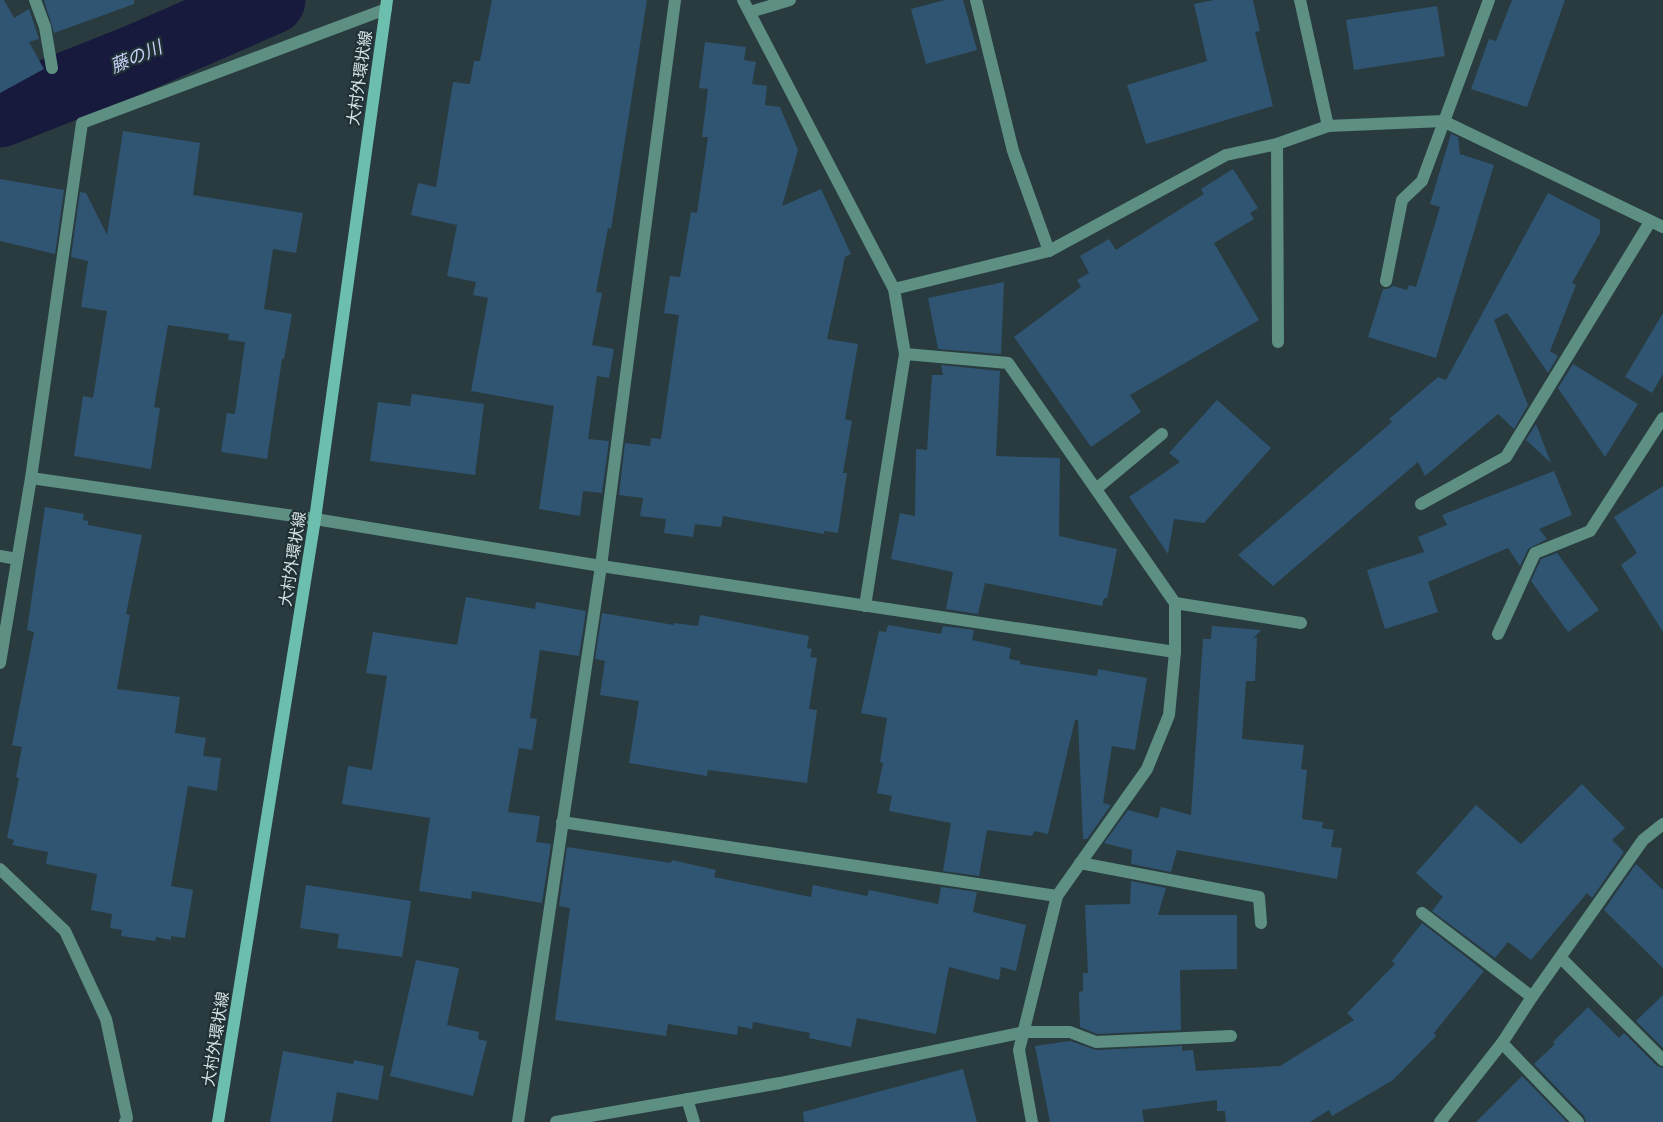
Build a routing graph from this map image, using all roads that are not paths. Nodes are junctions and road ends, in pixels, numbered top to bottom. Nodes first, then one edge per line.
1 (35, 0) edge
2 (675, 0) edge
3 (743, 0) edge
4 (790, 0) edge
5 (976, 0) edge
6 (1300, 0) edge
7 (1489, 0) edge
8 (386, 4) edge
9 (750, 12) junction
10 (52, 68) dead end
11 (1443, 122) junction
12 (1328, 126) junction
13 (1276, 144) junction
14 (1650, 222) junction
15 (1663, 227) edge
16 (1049, 251) junction
17 (1386, 281) dead end
18 (894, 289) junction
19 (1278, 342) dead end
20 (905, 354) junction
21 (1663, 418) edge
22 (1162, 434) dead end
23 (31, 478) junction
24 (1096, 489) junction
25 (1421, 504) dead end
26 (315, 519) junction
27 (0, 556) edge
28 (17, 559) junction
29 (601, 566) junction
30 (1175, 603) junction
31 (865, 606) junction
32 (1301, 623) dead end
33 (1498, 634) dead end
34 (1175, 652) junction
35 (0, 663) edge
36 (562, 822) junction
37 (1663, 824) edge
38 (1080, 863) junction
39 (0, 869) edge
40 (1057, 896) junction
41 (1422, 913) dead end
42 (1261, 923) dead end
43 (1561, 958) junction
44 (1532, 997) junction
45 (1024, 1032) junction
46 (1231, 1036) dead end
47 (1502, 1043) junction
48 (1663, 1060) edge
49 (687, 1099) junction
50 (1442, 1121) edge
51 (125, 1122) edge
52 (218, 1122) edge
53 (518, 1122) edge
54 (556, 1122) edge
55 (694, 1122) edge
56 (1032, 1122) edge
57 (1578, 1122) edge

1 - 10 street
2 - 29 street
3 - 9 street
4 - 9 street
5 - 16 street
6 - 12 street
7 - 11 street
8 - 23 street
8 - 26 main road, 大村外環状線
9 - 18 street
11 - 12 street
11 - 14 street
11 - 17 street
12 - 13 street
13 - 16 street
13 - 19 street
14 - 15 street
14 - 25 street
16 - 18 street
18 - 20 street
20 - 24 street
20 - 31 street
21 - 33 street
22 - 24 street
23 - 26 street
23 - 28 street
24 - 30 street
26 - 29 street
26 - 52 main road, 大村外環状線
27 - 28 street
28 - 35 street
29 - 31 street
29 - 36 street
30 - 32 street
30 - 34 street
31 - 34 street
34 - 38 street
36 - 40 street
36 - 53 street
37 - 43 street
38 - 40 street
38 - 42 street
39 - 51 street
40 - 45 street
41 - 44 street
43 - 44 street
43 - 48 street
44 - 47 street
45 - 46 street
45 - 49 street
45 - 56 street
47 - 50 street
47 - 57 street
49 - 54 street
49 - 55 street

